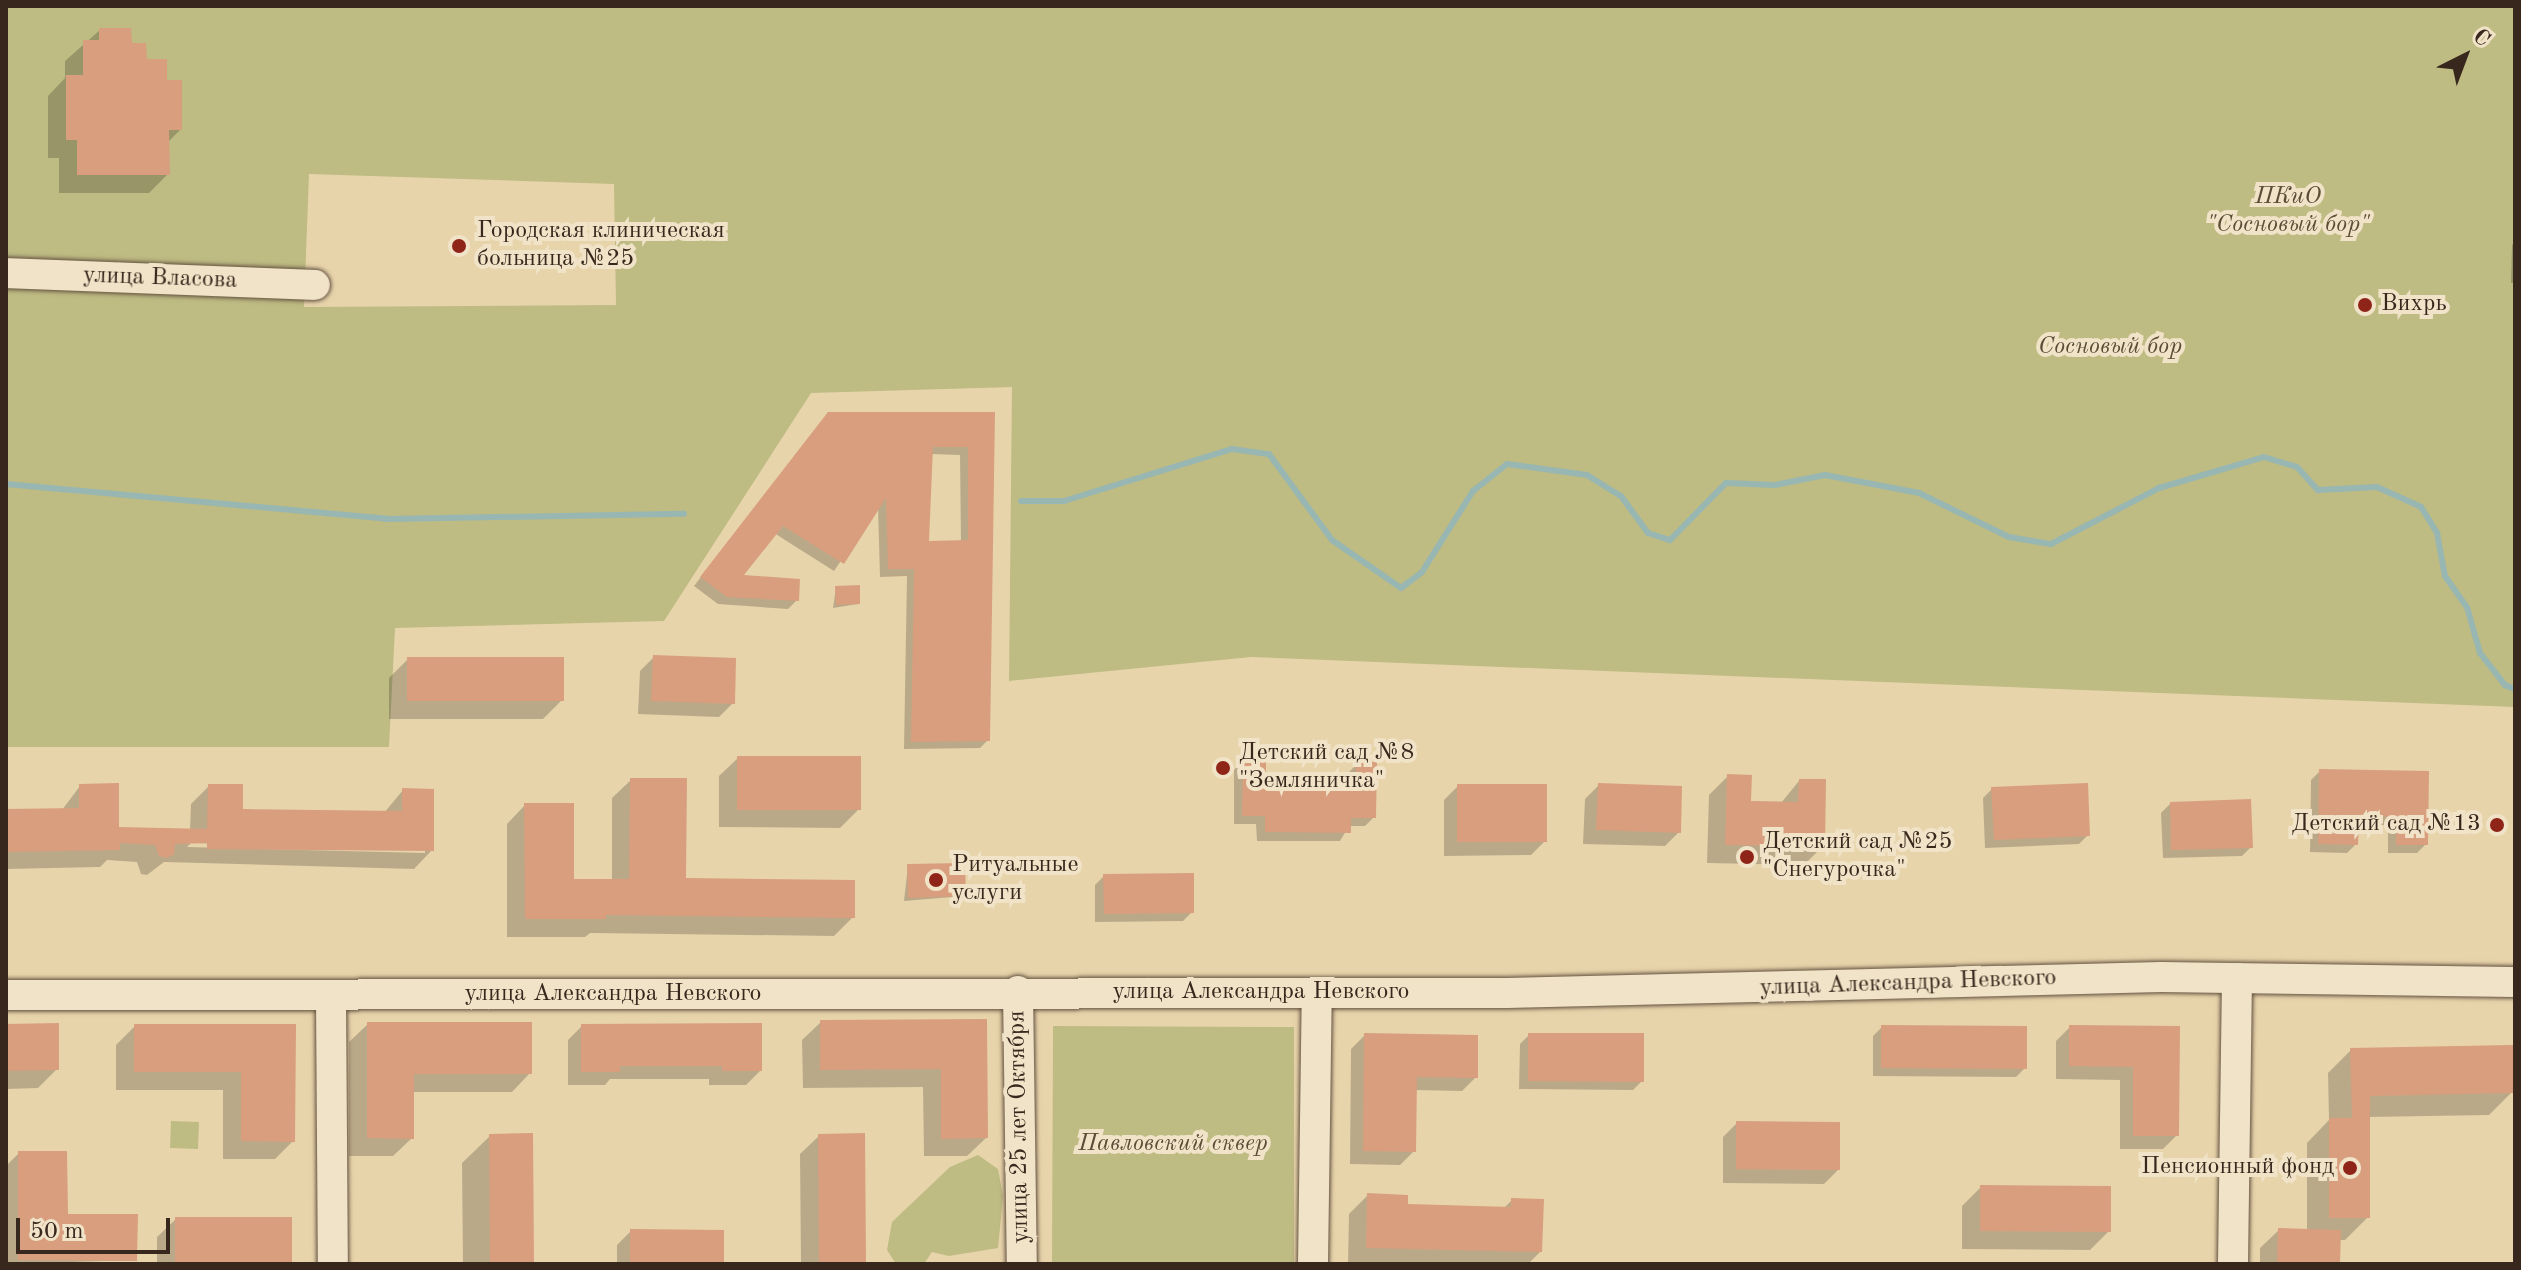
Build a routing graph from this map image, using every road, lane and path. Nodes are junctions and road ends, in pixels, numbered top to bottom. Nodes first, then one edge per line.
1 (6, 273) edge
2 (315, 285) dead end
3 (2237, 978) junction
4 (2515, 982) edge
5 (1018, 991) junction
6 (1317, 993) junction
7 (6, 995) edge
8 (331, 997) junction
9 (333, 1264) edge
10 (1022, 1264) edge
11 (1313, 1264) edge
12 (2233, 1264) edge

1 - 2 street, улица Власова
3 - 4 street, улица Александра Невского
3 - 6 street, улица Александра Невского
3 - 12 street
5 - 6 street, улица Александра Невского
5 - 8 street, улица Александра Невского
5 - 10 street, улица 25 лет Октября
6 - 11 street
7 - 8 street, улица Александра Невского
8 - 9 street

